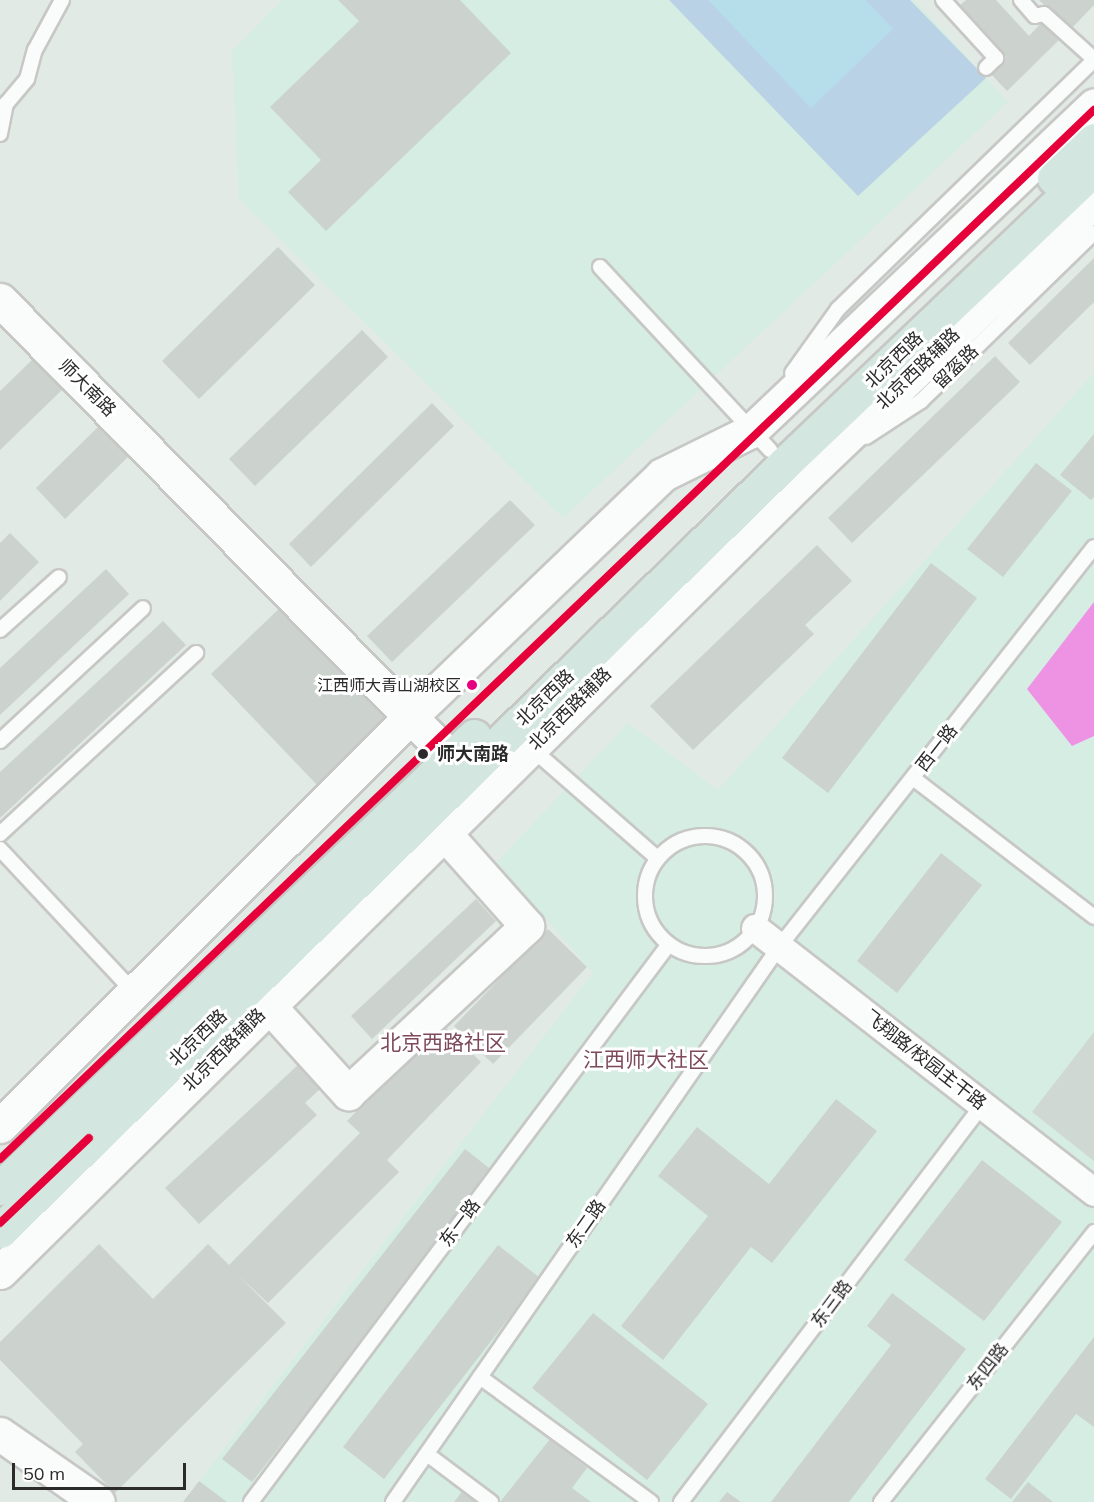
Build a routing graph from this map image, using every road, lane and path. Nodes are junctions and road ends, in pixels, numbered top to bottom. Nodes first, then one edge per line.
1 (62, 0) edge
2 (943, 0) edge
3 (1021, 0) edge
4 (1094, 59) edge
5 (986, 68) dead end
6 (1094, 105) edge
7 (0, 134) edge
8 (1094, 140) edge
9 (1094, 169) edge
10 (1094, 201) edge
11 (1094, 234) edge
12 (600, 267) dead end
13 (0, 300) edge
14 (760, 441) junction
15 (802, 480) junction
16 (1094, 547) edge
17 (59, 577) dead end
18 (143, 608) dead end
19 (0, 630) edge
20 (196, 653) dead end
21 (410, 717) junction
22 (521, 740) junction
23 (0, 741) edge
24 (451, 758) junction
25 (914, 778) junction
26 (444, 833) junction
27 (0, 834) edge
28 (0, 849) edge
29 (657, 858) junction
30 (1094, 917) edge
31 (755, 928) junction
32 (669, 944) junction
33 (779, 947) junction
34 (134, 992) junction
35 (269, 1006) junction
36 (982, 1105) junction
37 (0, 1126) edge
38 (0, 1188) edge
39 (1094, 1192) edge
40 (0, 1231) edge
41 (1094, 1232) edge
42 (0, 1272) edge
43 (480, 1377) junction
44 (0, 1434) edge
45 (426, 1454) junction
46 (98, 1502) edge
47 (251, 1502) edge
48 (393, 1502) edge
49 (491, 1502) edge
50 (651, 1502) edge
51 (681, 1502) edge
52 (881, 1502) edge

1 - 7 lane
2 - 5 lane
3 - 4 lane
4 - 14 lane
6 - 14 main road
8 - 14 main road, 北京西路
9 - 22 main road, 北京西路
10 - 15 main road, 北京西路辅路
11 - 15 lane, 留盔路
12 - 14 lane
13 - 21 main road, 师大南路
14 - 21 main road
14 - 24 main road, 北京西路
15 - 22 main road, 北京西路辅路
16 - 25 lane, 西一路
17 - 19 lane
18 - 23 lane
20 - 27 lane
21 - 24 main road, 师大南路
21 - 34 main road
22 - 26 main road, 北京西路辅路
22 - 29 lane
22 - 40 main road, 北京西路
24 - 38 main road, 北京西路
25 - 30 lane
25 - 33 lane, 西一路
26 - 35 main road, 北京西路辅路
26 - 35 main road
28 - 34 lane
29 - 31 lane
29 - 32 lane
31 - 32 lane
31 - 33 street, 飞翔路/校园主干路
32 - 47 lane, 东一路
33 - 36 street, 飞翔路/校园主干路
33 - 43 lane, 东二路
34 - 37 main road
35 - 42 main road, 北京西路辅路
36 - 39 street, 飞翔路/校园主干路
36 - 51 lane, 东三路
41 - 52 lane, 东四路
43 - 45 lane, 东二路
43 - 50 lane
44 - 46 main road
45 - 48 lane, 东二路
45 - 49 lane

